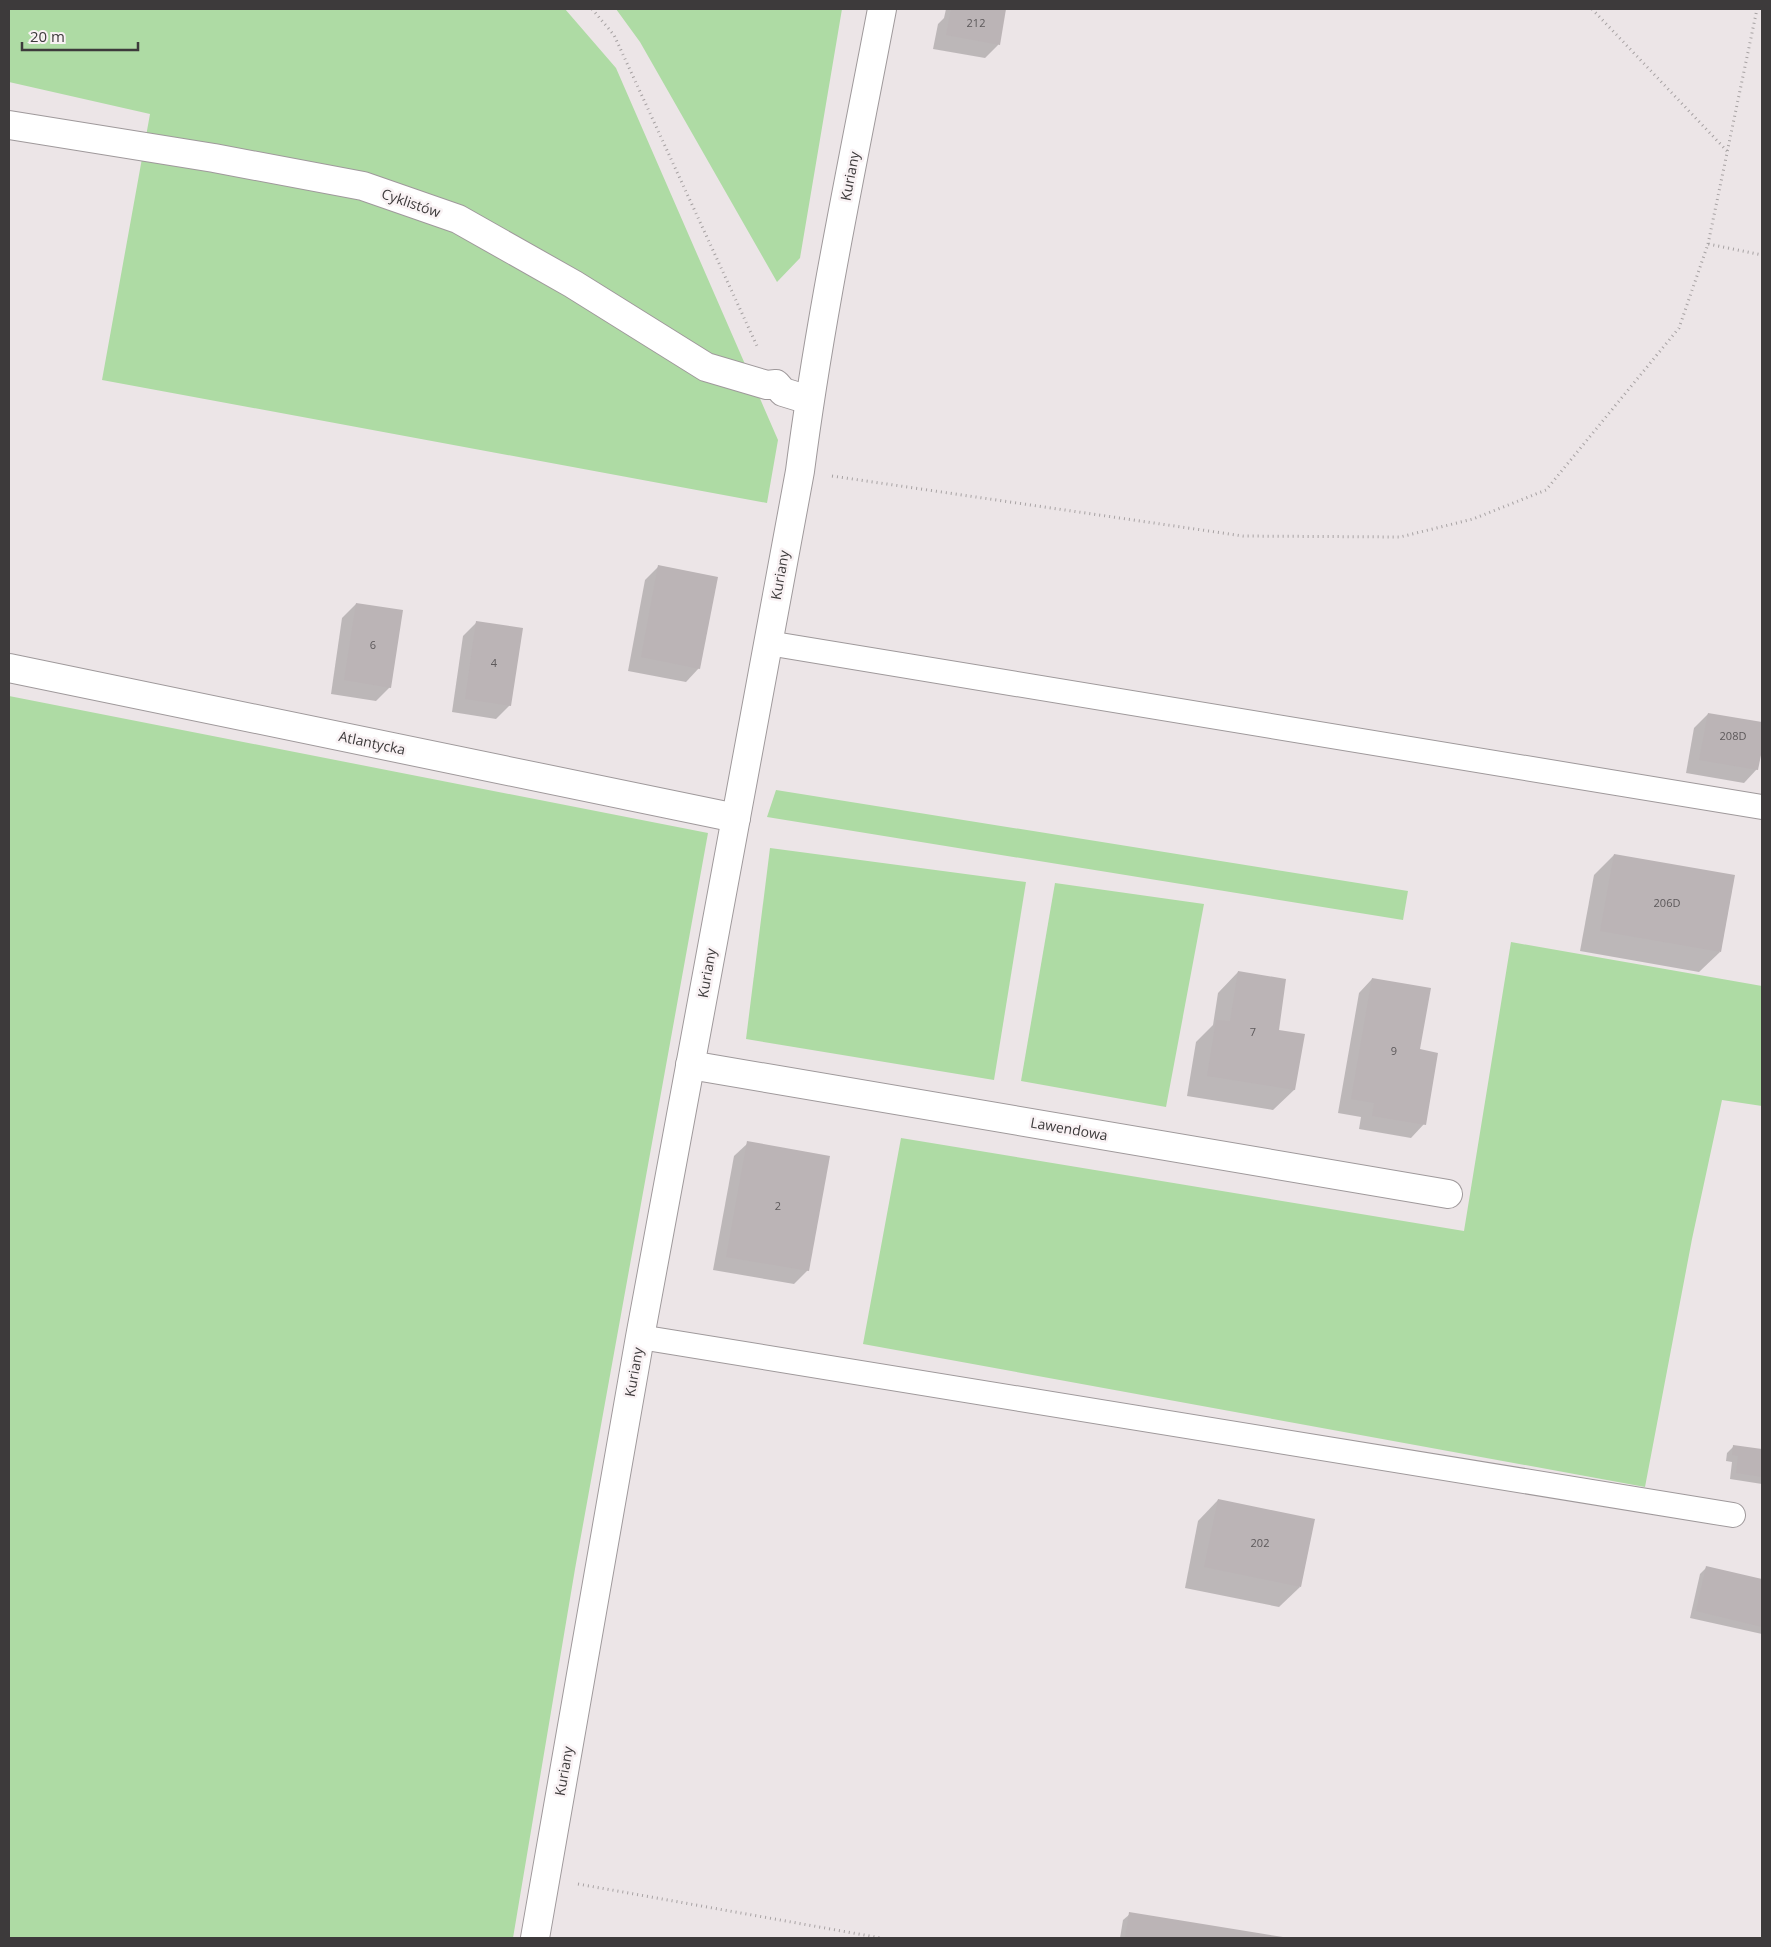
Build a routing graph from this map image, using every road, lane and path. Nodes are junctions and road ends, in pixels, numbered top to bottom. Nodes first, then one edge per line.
1 (592, 9) edge
2 (882, 9) edge
3 (1592, 9) edge
4 (1758, 9) edge
5 (9, 125) edge
6 (1728, 152) junction
7 (1708, 244) junction
8 (1762, 255) edge
9 (776, 384) junction
10 (809, 400) junction
11 (800, 471) junction
12 (768, 643) junction
13 (9, 668) edge
14 (1762, 807) edge
15 (736, 818) junction
16 (690, 1065) junction
17 (1448, 1194) dead end
18 (640, 1337) junction
19 (1733, 1515) dead end
20 (545, 1878) junction
21 (535, 1938) edge
22 (881, 1938) edge

1 - 9 path
2 - 10 street, Kuriany
3 - 6 path
4 - 6 path
5 - 9 street, Cyklistów
6 - 7 path
7 - 8 path
7 - 11 path
9 - 10 street
10 - 11 street, Kuriany
11 - 12 street, Kuriany
12 - 14 lane
12 - 15 street, Kuriany
13 - 15 street, Atlantycka
15 - 16 street, Kuriany
16 - 17 street, Lawendowa
16 - 18 street, Kuriany
18 - 19 lane
18 - 20 street, Kuriany
20 - 21 street, Kuriany
20 - 22 path

